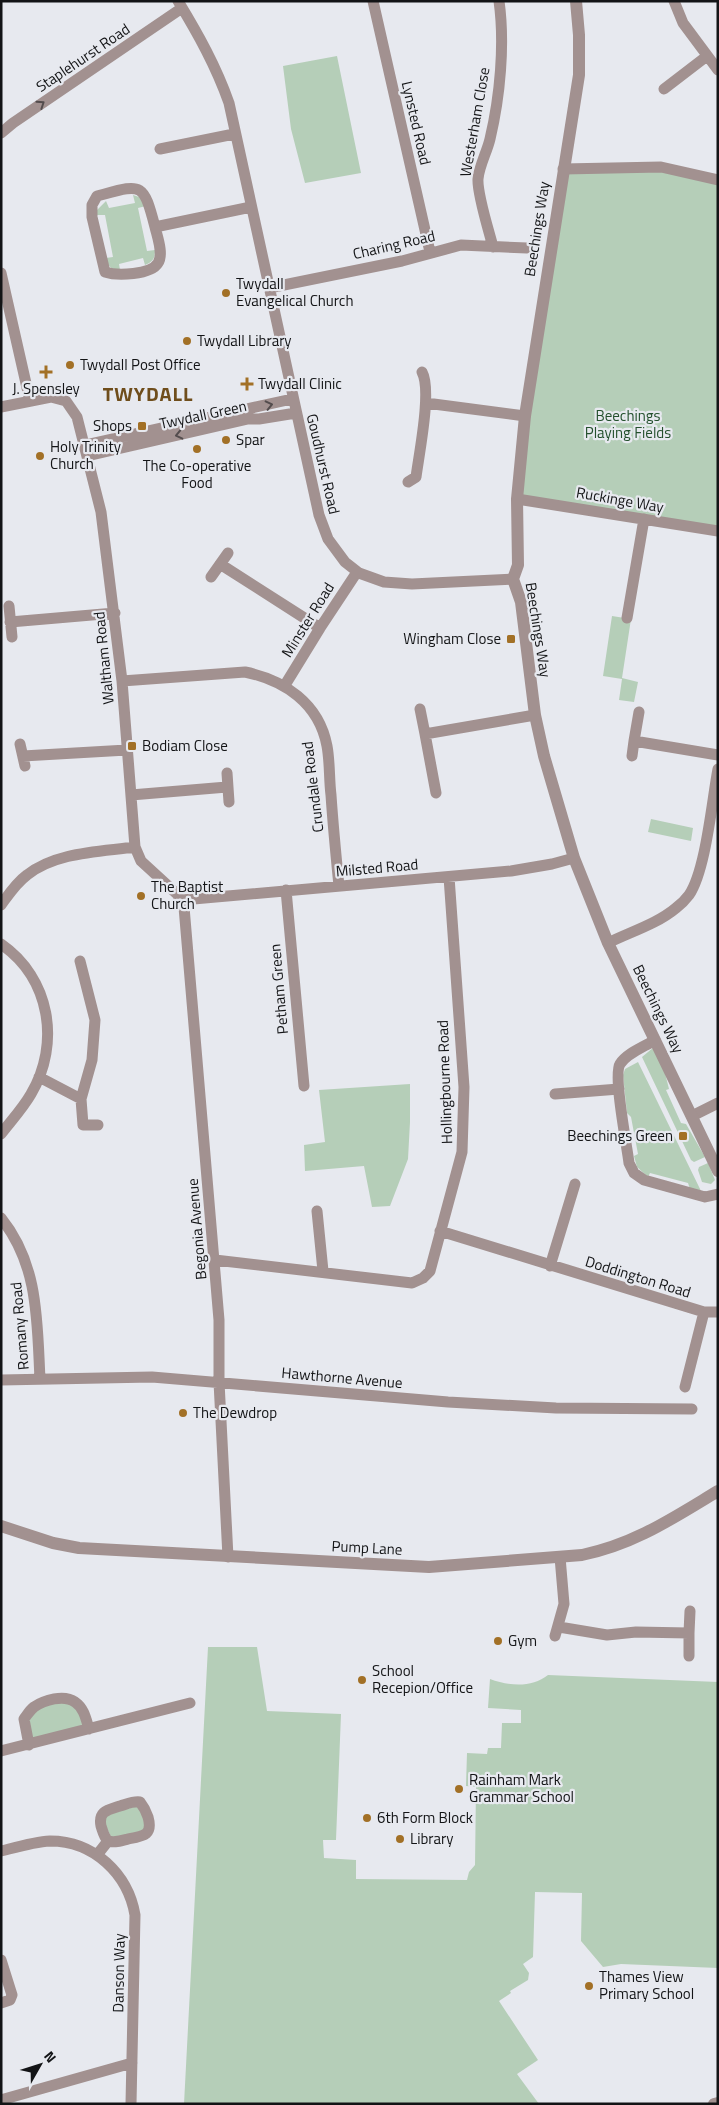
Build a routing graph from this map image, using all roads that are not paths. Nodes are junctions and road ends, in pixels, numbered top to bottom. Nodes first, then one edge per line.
1 (373, 1) edge
2 (499, 1) edge
3 (576, 1) edge
4 (674, 1) edge
5 (180, 5) edge
6 (712, 56) edge
7 (718, 70) edge
8 (664, 89) dead end
9 (1, 133) edge
10 (234, 134) junction
11 (160, 149) dead end
12 (563, 169) junction
13 (718, 180) edge
14 (251, 207) junction
15 (155, 227) junction
16 (493, 247) junction
17 (528, 248) dead end
18 (430, 252) junction
19 (1, 273) edge
20 (269, 288) junction
21 (422, 372) dead end
22 (292, 400) junction
23 (30, 401) junction
24 (426, 403) junction
25 (1, 407) edge
26 (296, 412) junction
27 (525, 416) junction
28 (86, 450) junction
29 (408, 482) dead end
30 (517, 499) junction
31 (644, 519) junction
32 (718, 531) edge
33 (228, 552) dead end
34 (220, 564) junction
35 (358, 572) junction
36 (211, 577) dead end
37 (513, 579) junction
38 (9, 606) dead end
39 (115, 613) junction
40 (627, 618) dead end
41 (10, 622) junction
42 (320, 628) junction
43 (12, 637) dead end
44 (122, 681) junction
45 (285, 685) junction
46 (420, 709) dead end
47 (639, 712) dead end
48 (535, 716) junction
49 (425, 734) junction
50 (634, 741) junction
51 (20, 744) dead end
52 (127, 750) junction
53 (718, 755) edge
54 (632, 756) dead end
55 (718, 769) edge
56 (227, 773) dead end
57 (227, 787) junction
58 (436, 793) dead end
59 (131, 795) junction
60 (229, 802) dead end
61 (712, 841) edge
62 (135, 848) junction
63 (574, 858) junction
64 (449, 877) junction
65 (339, 886) junction
66 (286, 890) junction
67 (182, 900) junction
68 (1, 905) edge
69 (608, 943) junction
70 (1, 944) edge
71 (80, 961) dead end
72 (655, 1040) junction
73 (39, 1077) junction
74 (304, 1086) dead end
75 (619, 1089) junction
76 (555, 1094) dead end
77 (81, 1100) junction
78 (718, 1103) edge
79 (692, 1116) junction
80 (98, 1124) dead end
81 (1, 1134) edge
82 (718, 1171) edge
83 (575, 1184) dead end
84 (718, 1194) edge
85 (317, 1212) dead end
86 (1, 1218) edge
87 (440, 1231) junction
88 (215, 1260) junction
89 (550, 1266) junction
90 (323, 1271) junction
91 (704, 1312) junction
92 (718, 1312) edge
93 (40, 1379) junction
94 (1, 1380) edge
95 (220, 1382) junction
96 (680, 1409) junction
97 (692, 1409) dead end
98 (718, 1491) edge
99 (1, 1526) edge
100 (228, 1557) junction
101 (560, 1557) junction
102 (690, 1611) dead end
103 (690, 1633) junction
104 (689, 1656) dead end
105 (190, 1703) dead end
106 (89, 1729) junction
107 (29, 1744) junction
108 (1, 1751) edge
109 (108, 1841) junction
110 (1, 1851) edge
111 (97, 1855) junction
112 (1, 1960) edge
113 (1, 2003) edge
114 (132, 2062) junction
115 (1, 2100) edge
116 (131, 2104) edge

1 - 18 street, Lynsted Road
2 - 16 street, Westerham Close
3 - 12 street, Beechings Way
4 - 6 street
9 -> 5 street, Staplehurst Road
5 - 10 street, Goudhurst Road
6 - 7 street
6 - 8 street
10 - 11 street
10 - 14 street, Goudhurst Road
12 - 13 street
12 - 27 street, Beechings Way
14 - 15 street
14 - 20 street, Goudhurst Road
15 - 15 street
16 - 17 street, Charing Road
16 - 18 street, Charing Road
18 - 20 street, Charing Road
19 - 23 street
20 - 22 street, Goudhurst Road
21 - 24 street
22 - 26 street, Goudhurst Road
28 -> 22 street, Twydall Green
23 - 25 street
23 - 28 street, Waltham Road
24 - 27 street
24 - 29 street
26 -> 28 street, Twydall Green
26 - 35 street, Goudhurst Road
27 - 30 street, Beechings Way
28 - 39 street, Waltham Road
30 - 31 street, Ruckinge Way
30 - 37 street, Beechings Way
31 - 32 street, Ruckinge Way
31 - 40 street
33 - 34 street
34 - 36 street
34 - 42 street
35 - 37 street, Goudhurst Road
35 - 42 street, Minster Road
37 - 48 street, Beechings Way
38 - 41 street
39 - 41 street
39 - 44 street, Waltham Road
41 - 43 street
42 - 45 street, Minster Road
44 - 45 street, Crundale Road
44 - 52 street, Waltham Road
45 - 65 street, Crundale Road
46 - 49 street
47 - 50 street
48 - 49 street
48 - 63 street, Beechings Way
49 - 58 street
50 - 53 street
50 - 54 street
51 - 52 street
52 - 59 street, Waltham Road
55 - 61 street
56 - 57 street
57 - 59 street
57 - 60 street
59 - 62 street, Waltham Road
61 - 69 street
62 - 67 street
62 - 68 street
63 - 64 street, Milsted Road
63 - 69 street, Beechings Way
64 - 65 street, Milsted Road
64 - 87 street, Hollingbourne Road
65 - 66 street, Milsted Road
66 - 67 street, Milsted Road
66 - 74 street, Petham Green
67 - 88 street, Begonia Avenue
69 - 72 street, Beechings Way
70 - 73 street
71 - 77 street
72 - 75 street
72 - 79 street, Beechings Way
73 - 77 street
73 - 81 street
75 - 76 street
75 - 84 street
77 - 80 street
78 - 79 street
79 - 82 street, Beechings Way
83 - 89 street
85 - 90 street
86 - 93 street, Romany Road
87 - 89 street, Doddington Road
87 - 90 street, Hollingbourne Road
88 - 90 street, Hollingbourne Road
88 - 95 street, Begonia Avenue
89 - 91 street, Doddington Road
91 - 92 street, Doddington Road
91 - 96 street
93 - 94 street, Hawthorne Avenue
93 - 95 street, Hawthorne Avenue
95 - 96 street, Hawthorne Avenue
95 - 100 street, Begonia Avenue
96 - 97 street, Hawthorne Avenue
98 - 101 street, Pump Lane
99 - 100 street, Pump Lane
100 - 101 street, Pump Lane
101 - 103 street
102 - 103 street
103 - 104 street
105 - 106 street
106 - 107 street
106 - 107 street
107 - 108 street
109 - 109 street
109 - 111 street
110 - 111 street, Danson Way
111 - 114 street, Danson Way
112 - 113 street
114 - 115 street
114 - 116 street, Danson Way

